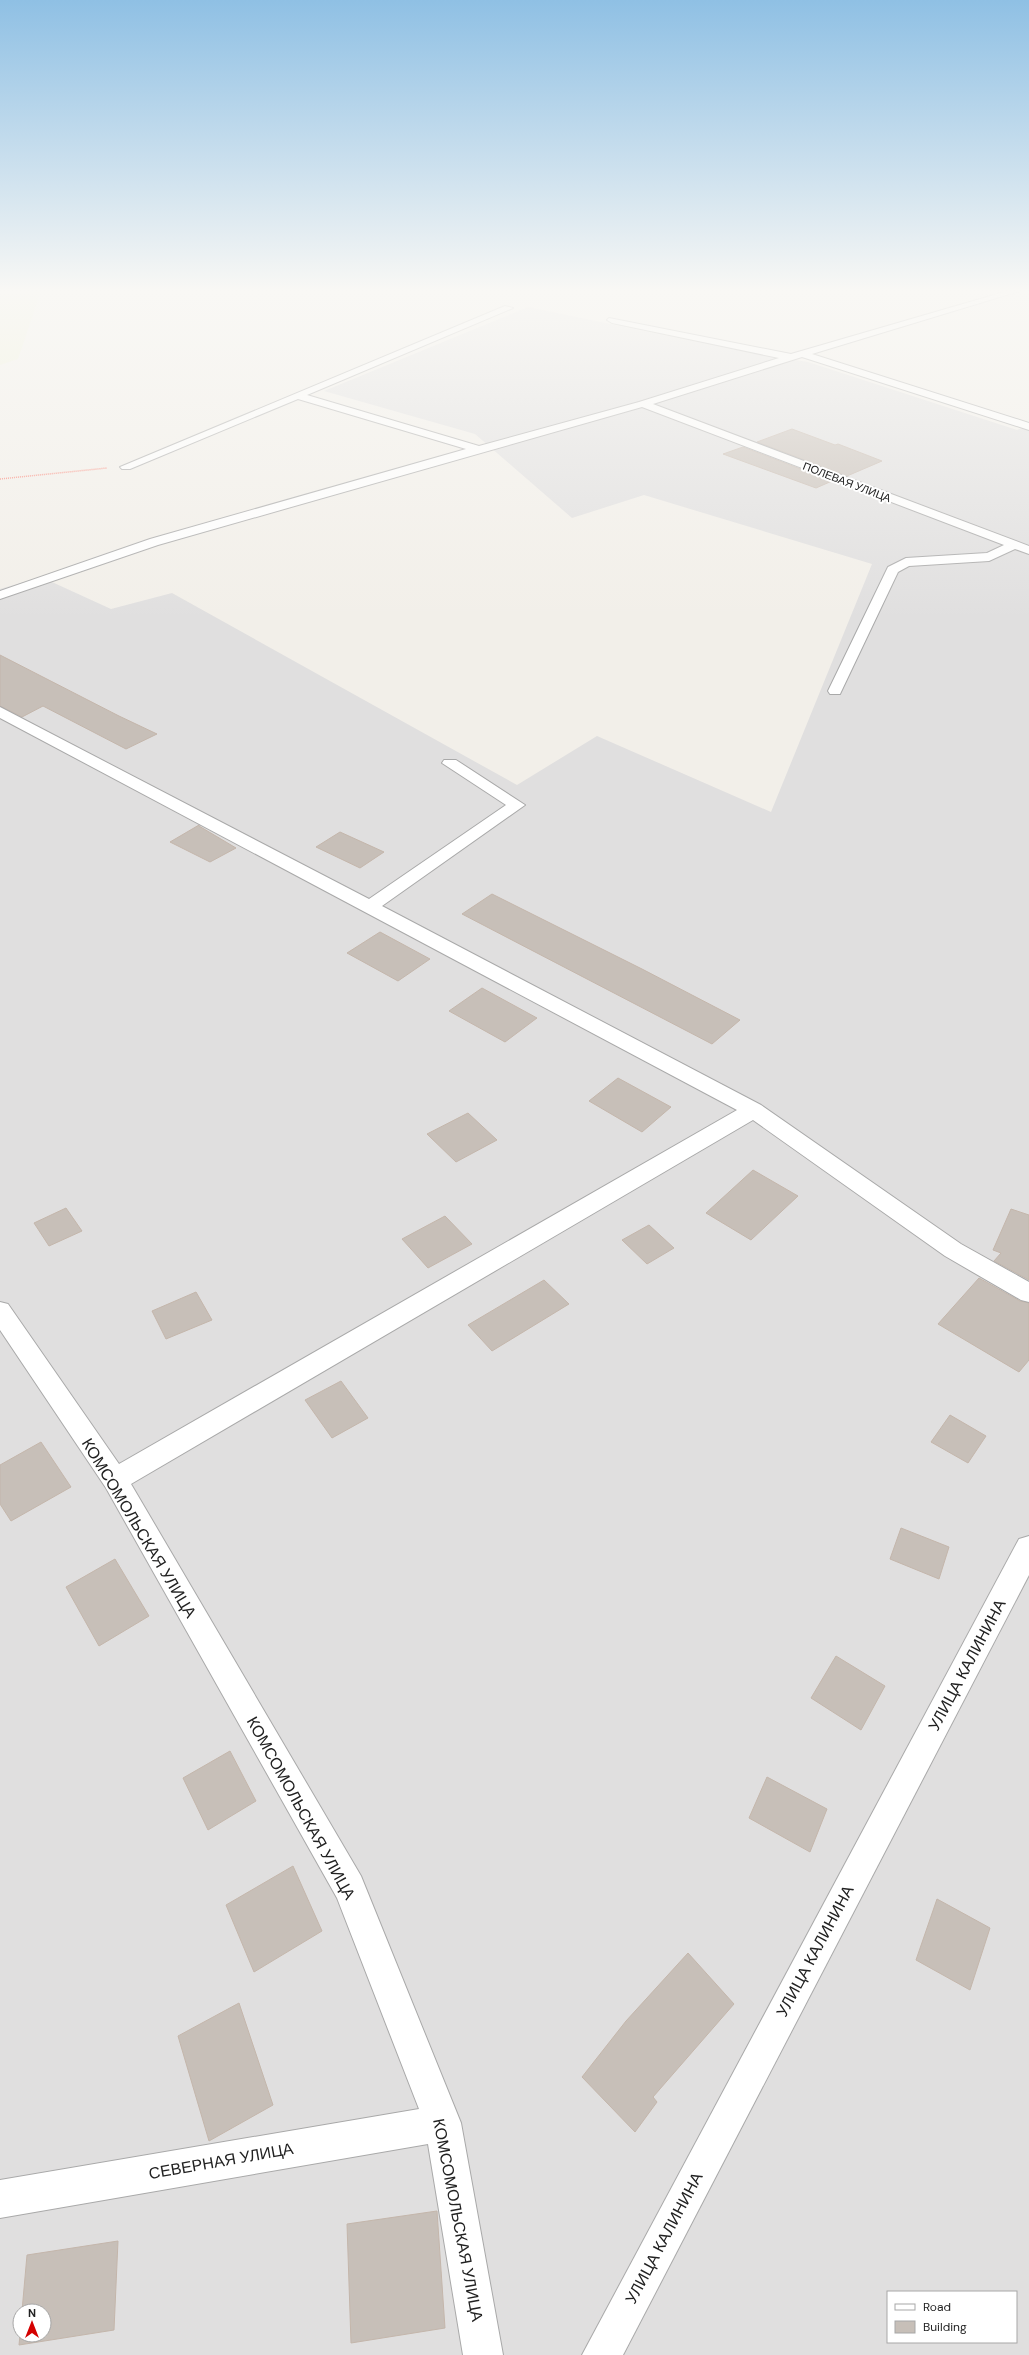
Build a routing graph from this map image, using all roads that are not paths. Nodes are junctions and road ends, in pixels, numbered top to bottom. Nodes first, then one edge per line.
1 (289, 400) edge
2 (311, 400) edge
3 (656, 400) edge
4 (945, 400) edge
5 (643, 404) junction
6 (1029, 427) edge
7 (480, 450) junction
8 (126, 467) road end
9 (1014, 545) junction
10 (1029, 550) edge
11 (0, 596) edge
12 (835, 691) dead end
13 (0, 712) edge
14 (450, 763) dead end
15 (369, 907) junction
16 (754, 1110) junction
17 (1029, 1293) edge
18 (0, 1311) edge
19 (115, 1480) junction
20 (1029, 1548) edge
21 (443, 2123) junction
22 (0, 2199) edge
23 (483, 2355) edge
24 (602, 2355) edge

1 - 8 street
2 - 7 street
3 - 5 street
4 - 6 street
5 - 7 street
5 - 9 street, ПОЛЕВАЯ УЛИЦА
7 - 11 street
9 - 10 street, ПОЛЕВАЯ УЛИЦА
9 - 12 street
13 - 15 street
14 - 15 street
15 - 16 street
16 - 17 street
16 - 19 street
18 - 19 street, КОМСОМОЛЬСКАЯ УЛИЦА
19 - 21 street, КОМСОМОЛЬСКАЯ УЛИЦА
20 - 24 street, УЛИЦА КАЛИНИНА
21 - 22 street, СЕВЕРНАЯ УЛИЦА
21 - 23 street, КОМСОМОЛЬСКАЯ УЛИЦА

